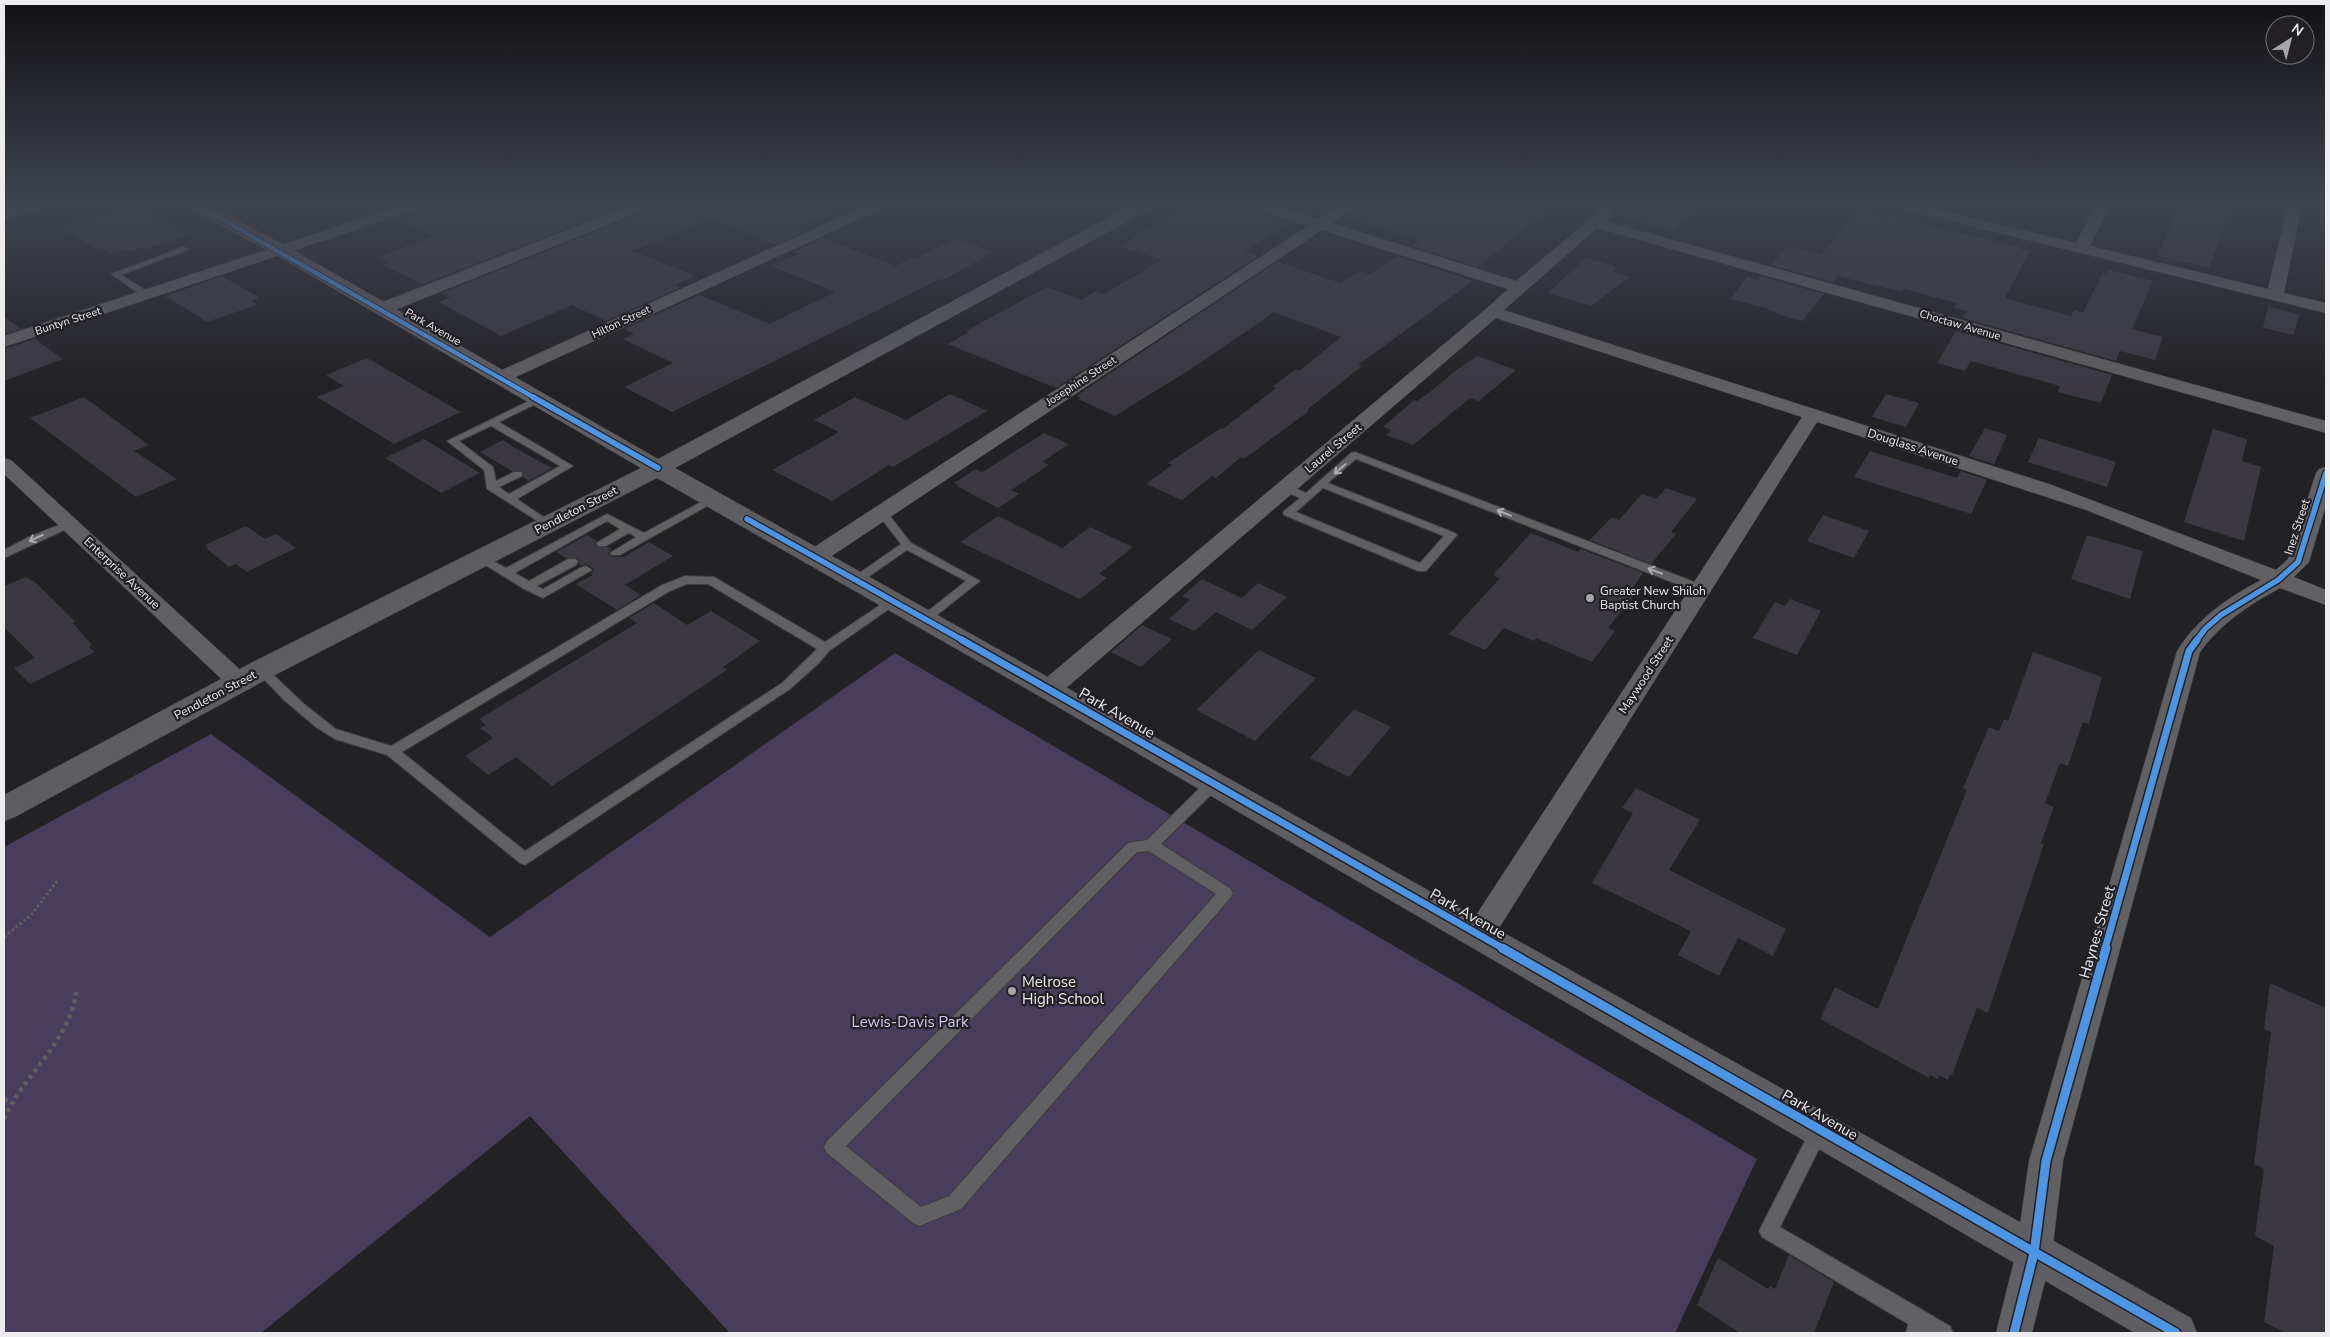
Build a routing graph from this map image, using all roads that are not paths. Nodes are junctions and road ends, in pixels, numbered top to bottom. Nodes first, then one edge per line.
1 (134, 267) edge
2 (232, 267) edge
3 (310, 267) edge
4 (485, 267) edge
5 (740, 267) edge
6 (1027, 267) edge
7 (1253, 267) edge
8 (1457, 267) edge
9 (1541, 267) edge
10 (1753, 267) edge
11 (2159, 267) edge
12 (2281, 267) edge
13 (1518, 287) junction
14 (147, 295) junction
15 (2274, 296) junction
16 (2326, 308) edge
17 (381, 309) junction
18 (1493, 312) junction
19 (4, 342) edge
20 (501, 377) junction
21 (539, 399) junction
22 (1813, 414) junction
23 (491, 422) junction
24 (2326, 427) edge
25 (526, 442) junction
26 (515, 448) dead end
27 (551, 457) junction
28 (492, 459) dead end
29 (541, 462) dead end
30 (4, 464) edge
31 (483, 464) junction
32 (658, 468) junction
33 (2326, 473) edge
34 (518, 474) dead end
35 (1322, 484) junction
36 (492, 487) junction
37 (1286, 488) junction
38 (1307, 497) junction
39 (509, 499) junction
40 (712, 499) junction
41 (882, 513) junction
42 (69, 524) junction
43 (548, 524) junction
44 (628, 529) junction
45 (644, 537) junction
46 (602, 544) dead end
47 (907, 545) junction
48 (616, 553) dead end
49 (4, 555) edge
50 (480, 558) junction
51 (813, 558) junction
52 (572, 562) dead end
53 (586, 570) dead end
54 (506, 573) junction
55 (2278, 580) junction
56 (854, 581) junction
57 (528, 586) junction
58 (1701, 589) junction
59 (2326, 598) edge
60 (893, 602) junction
61 (924, 619) junction
62 (825, 648) junction
63 (250, 676) junction
64 (1049, 689) junction
65 (392, 752) junction
66 (1214, 782) junction
67 (4, 808) edge
68 (1151, 845) junction
69 (1479, 935) junction
70 (1820, 1129) junction
71 (2034, 1253) junction
72 (1917, 1326) edge
73 (1943, 1333) edge
74 (2014, 1333) edge
75 (2176, 1333) edge

1 - 14 lane
2 - 14 street, Buntyn Street
3 - 17 main road, Park Avenue
4 - 17 street
5 - 20 street, Hilton Street
6 - 32 main road, Pendleton Street
7 - 41 street, Josephine Street
8 - 13 street
9 - 13 street, Laurel Street
10 - 24 street, Choctaw Avenue
11 - 15 street
12 - 15 street
13 - 18 street, Laurel Street
14 - 19 street, Buntyn Street
15 - 16 street
17 - 20 main road, Park Avenue
18 - 22 street, Douglass Avenue
18 - 37 street, Laurel Street
20 - 21 main road, Park Avenue
21 - 23 lane
21 - 32 main road, Park Avenue
22 - 55 street, Douglass Avenue
22 - 58 street, Maywood Street
23 - 25 lane
23 - 31 lane
25 - 26 lane
25 - 27 lane
27 - 29 lane
27 - 39 lane
28 - 31 lane
30 - 42 street, Enterprise Avenue
31 - 36 lane
32 - 40 main road, Park Avenue
32 - 43 main road, Pendleton Street
33 - 55 street, Inez Street
34 - 36 lane
35 - 38 lane
35 - 38 lane
58 -> 35 lane
36 - 39 lane
37 - 38 lane
37 - 64 street, Laurel Street
39 - 43 lane
40 - 45 lane
40 - 51 main road, Park Avenue
41 - 47 lane
41 - 51 street, Josephine Street
42 -> 49 lane
42 - 63 street, Enterprise Avenue
43 - 50 main road, Pendleton Street
44 - 45 lane
44 - 46 lane
44 - 54 lane
45 - 48 lane
47 - 56 lane
47 - 61 lane
50 - 54 lane
50 - 63 main road, Pendleton Street
51 - 56 main road, Park Avenue
52 - 57 lane
53 - 57 lane
54 - 57 lane
55 - 59 street, Douglass Avenue
55 - 71 street, Haynes Street
56 - 60 main road, Park Avenue
58 - 69 street, Maywood Street
60 - 61 main road, Park Avenue
60 - 62 lane
61 - 64 main road, Park Avenue
62 - 65 lane
62 - 65 lane
63 - 65 lane
63 - 67 main road, Pendleton Street
64 - 66 main road, Park Avenue
66 - 68 lane
66 - 69 main road, Park Avenue
68 - 68 lane
69 - 70 main road, Park Avenue
70 - 71 main road, Park Avenue
70 - 72 lane
71 - 74 street, Haynes Street
71 - 75 main road, Park Avenue
72 - 73 lane

